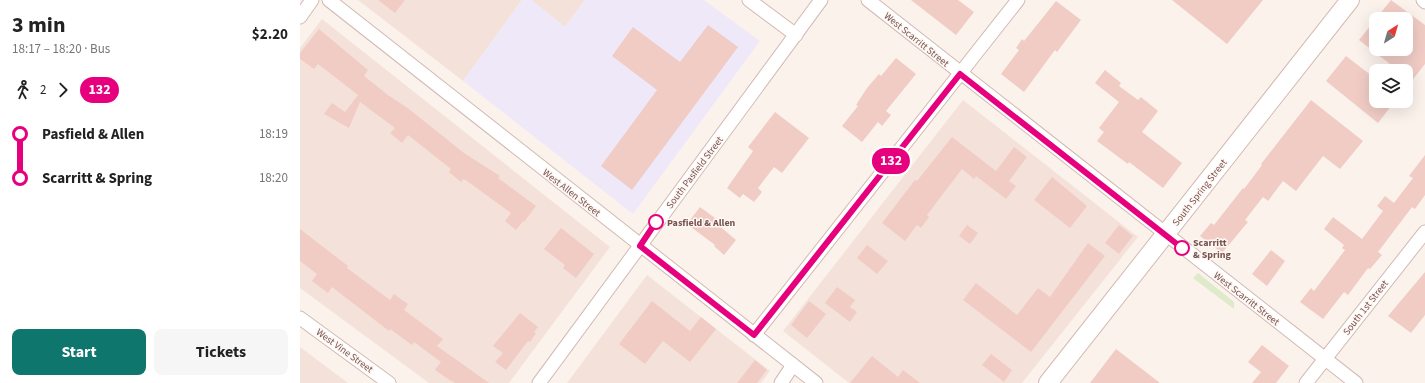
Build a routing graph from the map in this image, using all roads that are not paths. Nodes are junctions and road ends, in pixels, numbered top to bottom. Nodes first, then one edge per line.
1 (312, 0) edge
2 (329, 0) edge
3 (749, 0) edge
4 (821, 0) edge
5 (868, 0) edge
6 (1018, 0) edge
7 (1350, 0) edge
8 (300, 17) edge
9 (796, 35) junction
10 (960, 74) junction
11 (1425, 232) edge
12 (1165, 234) junction
13 (640, 246) junction
14 (300, 318) edge
15 (754, 335) junction
16 (1325, 358) junction
17 (793, 366) junction
18 (389, 383) edge
19 (539, 383) edge
20 (781, 383) edge
21 (816, 383) edge
22 (1048, 383) edge
23 (1306, 383) edge
24 (1356, 383) edge

1 - 8 street
2 - 13 street, West Allen Street
3 - 9 street
4 - 9 street, South Pasfield Street
5 - 10 street, West Scarritt Street
6 - 10 street
7 - 12 street, South Spring Street
9 - 13 street, South Pasfield Street
10 - 12 street, West Scarritt Street
10 - 15 street
11 - 16 street, South 1st Street
12 - 16 street, West Scarritt Street
12 - 22 street, South Spring Street
13 - 15 street, West Allen Street
13 - 19 street, South Pasfield Street
14 - 18 street, West Vine Street
15 - 17 street, West Allen Street
16 - 23 street, South 1st Street
16 - 24 street, West Scarritt Street
17 - 20 street
17 - 21 street, West Allen Street

